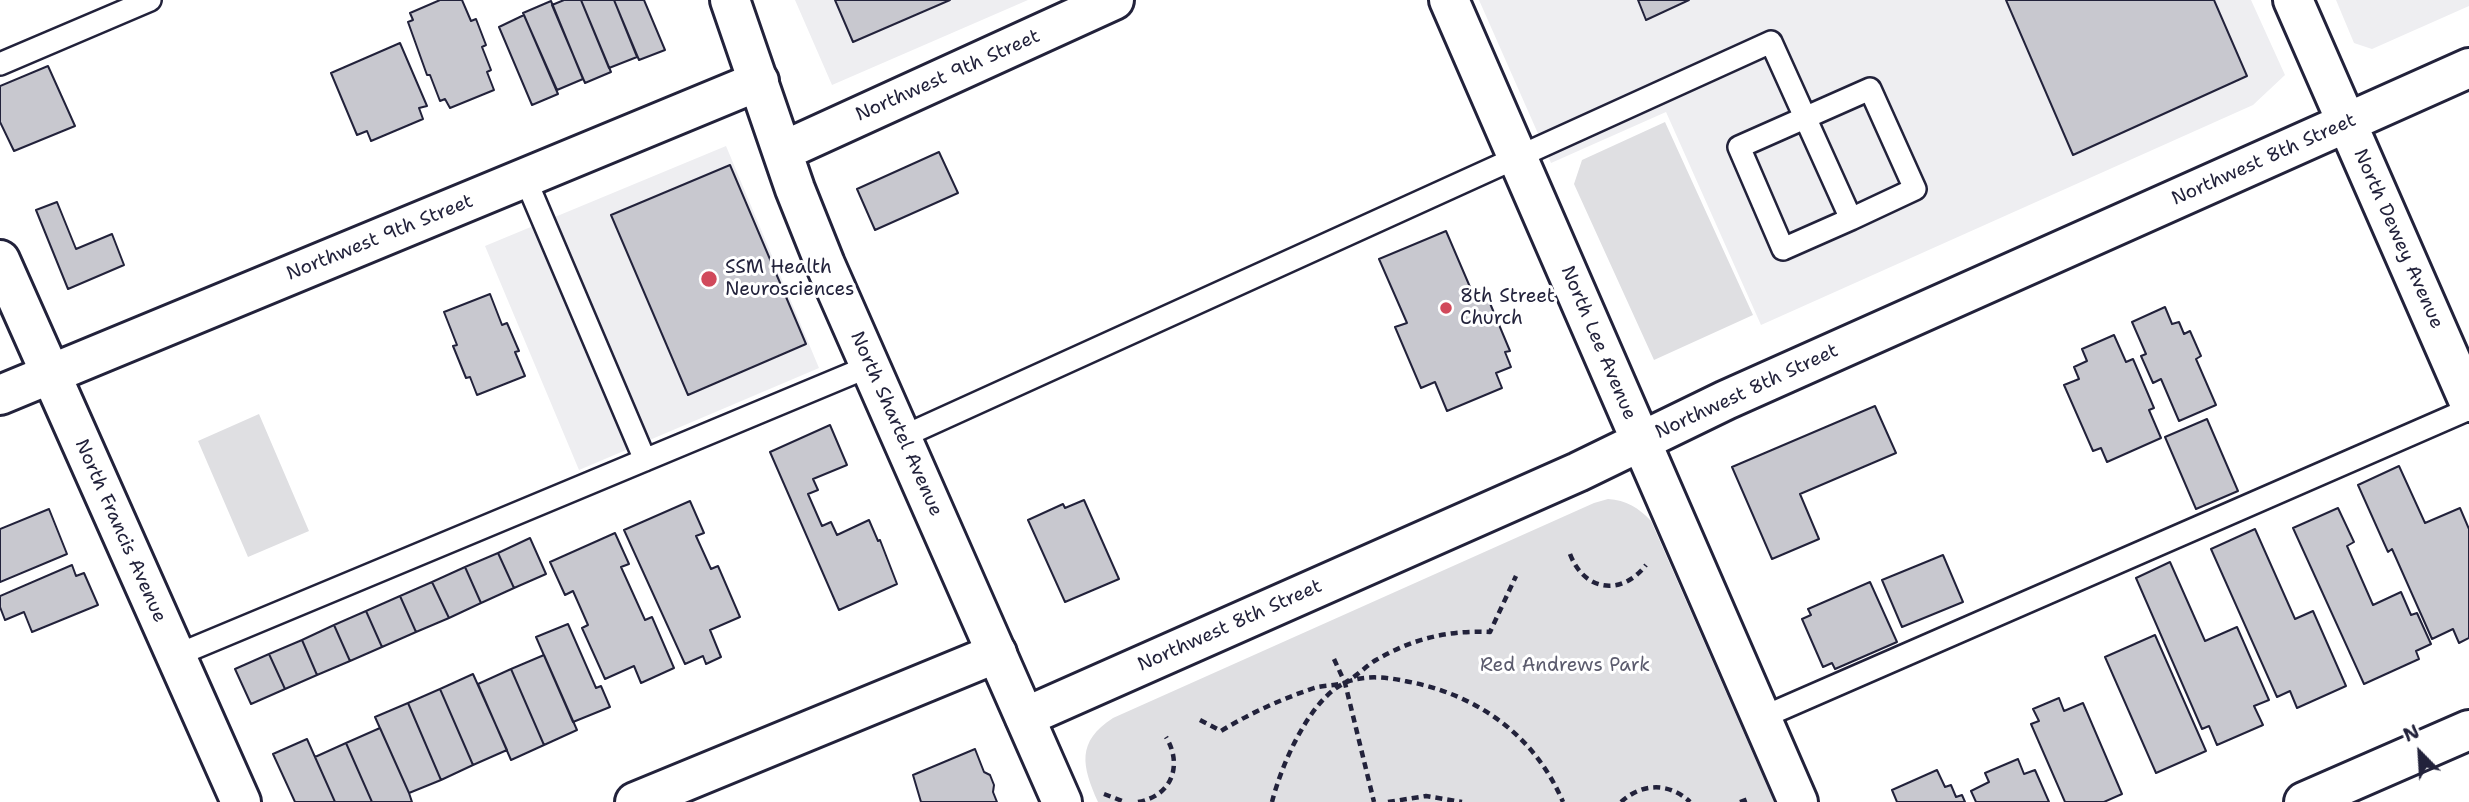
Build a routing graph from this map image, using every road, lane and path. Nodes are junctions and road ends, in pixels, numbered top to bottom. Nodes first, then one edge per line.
1 (150, 0) edge
2 (730, 0) edge
3 (1114, 0) edge
4 (1449, 0) edge
5 (2293, 0) edge
6 (0, 64) edge
7 (2469, 68) edge
8 (759, 81) junction
9 (1805, 118) junction
10 (2347, 123) junction
11 (783, 151) junction
12 (1517, 156) junction
13 (525, 178) junction
14 (1851, 219) junction
15 (0, 260) edge
16 (870, 366) junction
17 (50, 375) junction
18 (0, 395) edge
19 (2469, 402) edge
20 (2469, 409) edge
21 (902, 438) junction
22 (1641, 442) junction
23 (645, 460) junction
24 (1570, 554) dead end
25 (1646, 565) dead end
26 (1516, 576) dead end
27 (996, 653) junction
28 (176, 656) junction
29 (1334, 659) dead end
30 (1345, 682) junction
31 (1025, 717) junction
32 (1761, 718) junction
33 (1200, 720) dead end
34 (2469, 730) edge
35 (1166, 737) dead end
36 (1104, 794) dead end
37 (1748, 799) dead end
38 (241, 802) edge
39 (635, 802) edge
40 (1062, 802) edge
41 (1125, 802) edge
42 (1138, 802) edge
43 (1272, 802) edge
44 (1374, 802) edge
45 (1388, 802) edge
46 (1462, 802) edge
47 (1563, 802) edge
48 (1621, 802) edge
49 (1690, 802) edge
50 (1740, 802) edge
51 (1798, 802) edge
52 (2304, 802) edge

1 - 6 lane
2 - 8 street, North Shartel Avenue
3 - 11 street, Northwest 9th Street
4 - 12 street, North Lee Avenue
5 - 10 street, North Dewey Avenue
7 - 10 street, Northwest 8th Street
8 - 11 street, North Shartel Avenue
8 - 13 street, Northwest 9th Street
9 - 12 lane
9 - 14 lane
9 - 14 lane
9 - 14 lane
10 - 19 street, North Dewey Avenue
10 - 22 street, Northwest 8th Street
11 - 16 street, North Shartel Avenue
12 - 21 lane
12 - 22 street, North Lee Avenue
13 - 17 street, Northwest 9th Street
13 - 23 lane
15 - 17 street, North Francis Avenue
16 - 21 street, North Shartel Avenue
16 - 23 lane
17 - 18 street, Northwest 9th Street
17 - 28 street, North Francis Avenue
20 - 32 lane
21 - 27 street, North Shartel Avenue
22 - 31 street, Northwest 8th Street
22 - 32 street, North Lee Avenue
23 - 28 lane
24 - 25 path
26 - 30 path
27 - 31 street, North Shartel Avenue
27 - 39 street
28 - 38 street, North Francis Avenue
29 - 30 path
30 - 33 path
30 - 43 path
30 - 44 path
30 - 47 path
31 - 40 street, North Shartel Avenue
32 - 51 street, North Lee Avenue
34 - 52 street
35 - 42 path
36 - 41 path
37 - 50 path
45 - 46 path
48 - 49 path

